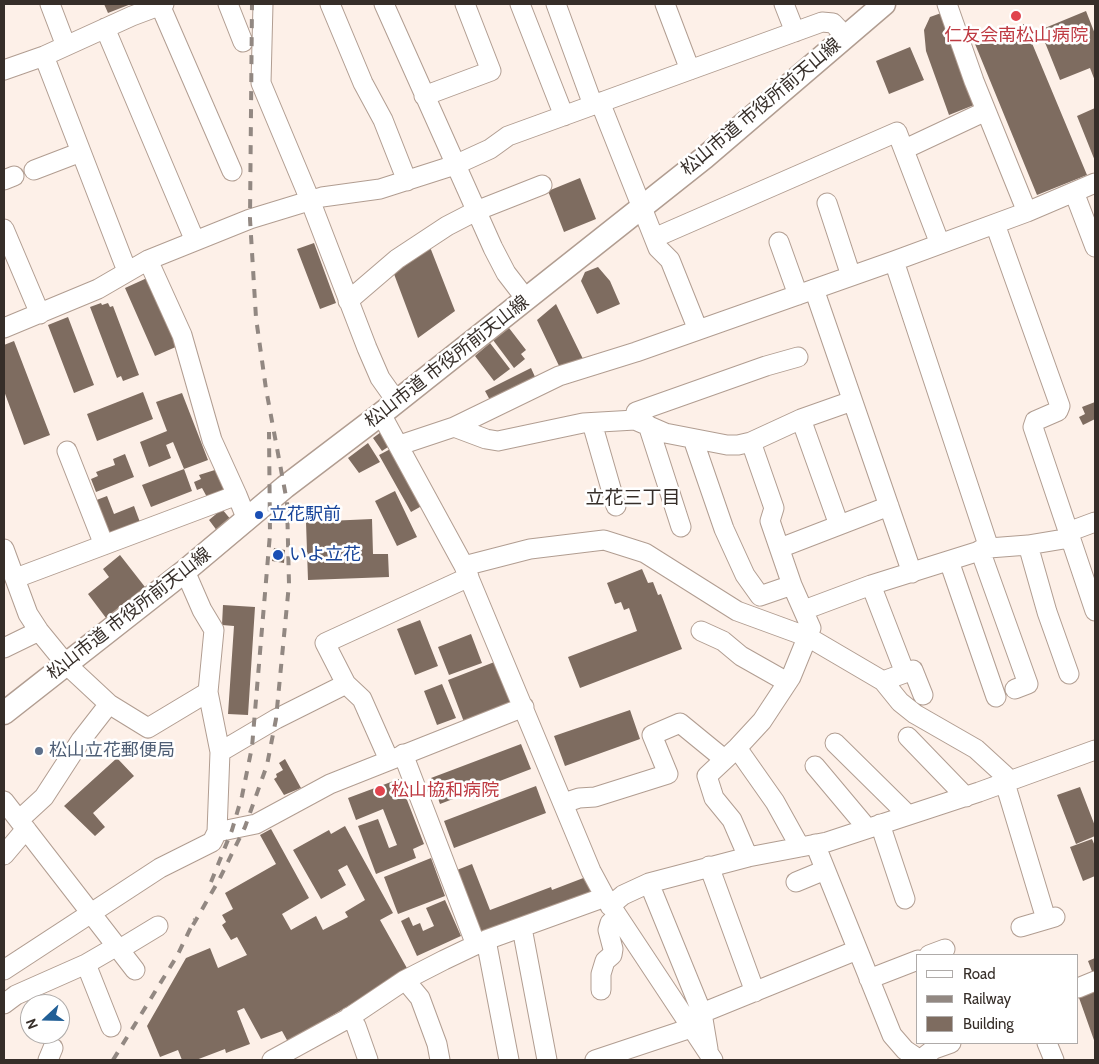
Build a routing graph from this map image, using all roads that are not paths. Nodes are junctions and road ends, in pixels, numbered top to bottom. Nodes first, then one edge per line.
1 (50, 4) edge
2 (228, 4) edge
3 (263, 4) edge
4 (330, 4) edge
5 (384, 4) edge
6 (465, 4) edge
7 (520, 4) edge
8 (556, 4) edge
9 (665, 4) edge
10 (784, 4) edge
11 (884, 4) edge
12 (947, 4) edge
13 (162, 5) edge
14 (104, 28) junction
15 (795, 32) junction
16 (845, 36) junction
17 (243, 42) dead end
18 (66, 46) junction
19 (44, 56) junction
20 (4, 70) edge
21 (690, 70) junction
22 (424, 96) junction
23 (597, 104) junction
24 (986, 112) junction
25 (564, 116) junction
26 (905, 149) junction
27 (81, 152) junction
28 (455, 165) junction
29 (34, 170) dead end
30 (232, 171) dead end
31 (407, 180) junction
32 (1095, 183) edge
33 (542, 185) dead end
34 (1074, 192) junction
35 (310, 200) junction
36 (827, 203) dead end
37 (642, 207) junction
38 (476, 211) junction
39 (1027, 212) junction
40 (995, 224) junction
41 (5, 237) edge
42 (654, 238) junction
43 (195, 241) junction
44 (779, 242) dead end
45 (940, 244) junction
46 (1095, 247) edge
47 (148, 260) junction
48 (894, 261) junction
49 (127, 271) junction
50 (851, 276) junction
51 (806, 292) junction
52 (526, 299) junction
53 (348, 301) junction
54 (40, 314) junction
55 (4, 328) edge
56 (698, 330) junction
57 (798, 357) dead end
58 (852, 401) junction
59 (389, 408) junction
60 (801, 419) junction
61 (592, 422) junction
62 (643, 423) junction
63 (454, 427) junction
64 (693, 439) junction
65 (751, 442) junction
66 (400, 445) junction
67 (67, 451) dead end
68 (237, 495) junction
69 (616, 506) dead end
70 (889, 506) junction
71 (247, 520) junction
72 (1095, 522) edge
73 (839, 525) junction
74 (681, 528) dead end
75 (1069, 535) junction
76 (104, 545) junction
77 (1028, 545) junction
78 (780, 548) junction
79 (4, 549) edge
80 (984, 549) junction
81 (949, 561) junction
82 (185, 570) junction
83 (466, 572) junction
84 (912, 573) junction
85 (12, 583) edge
86 (792, 585) junction
87 (871, 585) junction
88 (804, 610) junction
89 (1095, 611) edge
90 (39, 631) junction
91 (701, 631) dead end
92 (808, 638) junction
93 (4, 648) edge
94 (66, 664) junction
95 (1060, 668) dead end
96 (913, 670) junction
97 (787, 682) junction
98 (883, 682) junction
99 (346, 684) junction
100 (1015, 689) dead end
101 (208, 692) junction
102 (923, 695) dead end
103 (996, 697) dead end
104 (109, 704) junction
105 (524, 707) junction
106 (4, 713) edge
107 (908, 738) dead end
108 (835, 743) dead end
109 (1095, 750) edge
110 (220, 752) junction
111 (730, 754) junction
112 (396, 757) junction
113 (816, 766) dead end
114 (1008, 782) junction
115 (966, 796) junction
116 (4, 800) edge
117 (564, 803) junction
118 (908, 815) junction
119 (22, 825) junction
120 (874, 826) junction
121 (217, 832) junction
122 (808, 846) junction
123 (4, 855) edge
124 (748, 857) junction
125 (709, 866) junction
126 (825, 870) junction
127 (796, 882) dead end
128 (648, 883) junction
129 (905, 898) dead end
130 (611, 906) junction
131 (92, 912) junction
132 (158, 926) dead end
133 (1021, 927) dead end
134 (522, 928) junction
135 (481, 943) junction
136 (119, 947) junction
137 (857, 950) junction
138 (916, 961) edge
139 (86, 964) junction
140 (4, 970) edge
141 (135, 970) dead end
142 (869, 979) junction
143 (405, 980) junction
144 (1095, 981) edge
145 (1079, 988) edge
146 (601, 990) dead end
147 (754, 992) junction
148 (4, 1004) edge
149 (349, 1017) junction
150 (697, 1021) junction
151 (110, 1027) dead end
152 (948, 1044) edge
153 (1047, 1044) edge
154 (707, 1058) edge
155 (911, 1059) edge
156 (272, 1060) edge
157 (368, 1060) edge
158 (440, 1060) edge
159 (509, 1060) edge
160 (547, 1060) edge
161 (595, 1060) edge
162 (1054, 1060) edge

1 - 18 street
2 - 17 street
3 - 35 street
4 - 31 street
5 - 22 street
6 - 22 street
7 - 25 street
8 - 23 street
9 - 21 street
10 - 15 street
11 - 16 street, 松山市道 市役所前天山線
12 - 24 street
13 - 14 street
13 - 30 street
14 - 18 street
14 - 43 street
15 - 16 street
15 - 21 street
16 - 37 street, 松山市道 市役所前天山線
18 - 19 street
19 - 20 street
19 - 27 street
21 - 23 street
22 - 28 street
23 - 25 street
23 - 37 street
24 - 26 street
24 - 39 street
25 - 28 street
26 - 42 street
26 - 45 street
27 - 29 street
27 - 49 street
28 - 31 street
28 - 38 street
31 - 35 street
32 - 34 street
33 - 38 street
34 - 39 street
34 - 46 street
35 - 43 street
35 - 53 street
36 - 50 street
37 - 42 street
37 - 52 street, 松山市道 市役所前天山線
38 - 52 street
38 - 53 street
39 - 40 street
40 - 45 street
40 - 75 street
41 - 54 street
42 - 56 street
43 - 47 street
44 - 51 street
45 - 48 street
47 - 49 street
47 - 68 street
48 - 50 street
48 - 80 street
49 - 54 street
50 - 51 street
51 - 56 street
51 - 58 street
52 - 59 street, 松山市道 市役所前天山線
53 - 59 street
54 - 55 street
56 - 63 street
57 - 62 street
58 - 60 street
58 - 70 street
59 - 66 street
59 - 71 street, 松山市道 市役所前天山線
60 - 65 street
60 - 73 street
61 - 62 street
61 - 63 street
61 - 69 street
62 - 64 street
62 - 74 street
63 - 66 street
64 - 65 street
64 - 86 street
65 - 78 street
66 - 83 street
67 - 76 street
68 - 71 street
68 - 76 street
70 - 73 street
70 - 84 street
71 - 82 street, 松山市道 市役所前天山線
72 - 75 street
73 - 78 street
75 - 77 street
75 - 89 street
76 - 85 street
77 - 80 street
77 - 95 street
78 - 86 street
79 - 85 street
80 - 81 street
80 - 100 street
81 - 84 street
81 - 103 street
82 - 94 street, 松山市道 市役所前天山線
82 - 101 street
83 - 92 street
83 - 99 street
83 - 105 street
84 - 87 street
85 - 90 street
86 - 88 street
87 - 88 street
87 - 96 street
88 - 92 street
90 - 93 street
90 - 94 street
91 - 97 street
92 - 97 street
92 - 98 street
94 - 104 street
94 - 106 street, 松山市道 市役所前天山線
96 - 98 street
96 - 102 street
97 - 111 street
98 - 114 street
99 - 110 street
99 - 112 street
101 - 104 street
101 - 110 street
104 - 119 street
105 - 112 street
105 - 117 street
107 - 115 street
108 - 118 street
109 - 114 street
110 - 121 street
111 - 117 street
111 - 122 street
111 - 124 street
112 - 121 street
112 - 135 street
113 - 120 street
114 - 115 street
114 - 133 street
115 - 118 street
116 - 119 street
117 - 130 street
118 - 120 street
119 - 123 street
119 - 131 street
120 - 122 street
120 - 129 street
121 - 131 street
122 - 124 street
122 - 126 street
124 - 125 street
125 - 128 street
125 - 147 street
126 - 127 street
126 - 137 street
128 - 130 street
128 - 150 street
130 - 134 street
130 - 146 street
130 - 150 street
131 - 136 street
131 - 140 street
132 - 136 street
134 - 135 street
134 - 160 street
135 - 143 street
135 - 159 street
136 - 139 street
136 - 141 street
137 - 142 street
137 - 147 street
138 - 142 street
139 - 148 street
139 - 151 street
142 - 155 street
143 - 149 street
143 - 158 street
144 - 145 street
147 - 150 street
149 - 156 street
149 - 157 street
150 - 154 street
150 - 161 street
152 - 155 street
153 - 162 street

